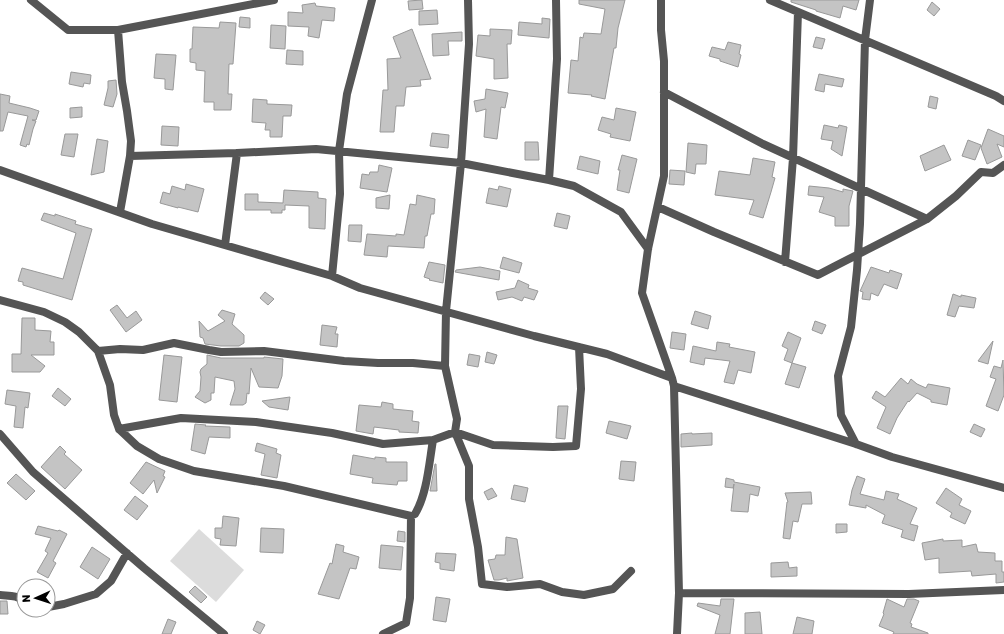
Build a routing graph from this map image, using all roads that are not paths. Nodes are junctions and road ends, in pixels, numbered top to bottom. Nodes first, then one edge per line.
1 (31, 0) edge
2 (250, 0) edge
3 (274, 0) edge
4 (372, 0) edge
5 (468, 0) edge
6 (556, 0) edge
7 (661, 0) edge
8 (770, 0) edge
9 (870, 0) edge
10 (243, 3) edge
11 (798, 12) junction
12 (118, 30) junction
13 (865, 40) junction
14 (664, 92) junction
15 (1004, 101) edge
16 (339, 151) junction
17 (237, 153) junction
18 (130, 156) junction
19 (793, 158) junction
20 (461, 163) junction
21 (1004, 166) edge
22 (0, 170) edge
23 (549, 180) junction
24 (861, 189) junction
25 (658, 207) junction
26 (120, 212) junction
27 (927, 218) junction
28 (225, 245) junction
29 (648, 249) junction
30 (858, 254) junction
31 (785, 262) junction
32 (332, 276) junction
33 (0, 300) edge
34 (446, 311) junction
35 (579, 347) junction
36 (98, 351) junction
37 (445, 366) junction
38 (673, 382) junction
39 (119, 430) junction
40 (455, 432) junction
41 (0, 434) edge
42 (433, 440) junction
43 (856, 444) junction
44 (1004, 488) edge
45 (411, 516) junction
46 (127, 553) junction
47 (631, 571) dead end
48 (1004, 590) edge
49 (679, 593) junction
50 (0, 595) edge
51 (16, 596) edge
52 (56, 606) edge
53 (224, 634) edge
54 (383, 634) edge
55 (677, 634) edge

1 - 12 street
2 - 10 street
3 - 10 street
4 - 16 street
5 - 20 street
6 - 23 street
7 - 14 street
8 - 11 street
9 - 13 street
10 - 12 street
11 - 13 street
11 - 19 street
12 - 18 street
13 - 15 street
13 - 24 street
14 - 19 street
14 - 25 street
16 - 17 street
16 - 20 street
16 - 32 street
17 - 18 street
17 - 28 street
18 - 26 street
19 - 24 street
19 - 31 street
20 - 23 street
20 - 34 street
21 - 27 street
22 - 26 street
23 - 29 street
24 - 27 street
24 - 30 street
25 - 29 street
25 - 31 street
26 - 28 street
27 - 30 street
28 - 32 street
29 - 38 street
30 - 31 street
30 - 43 street
32 - 34 street
33 - 36 street
34 - 35 street
34 - 37 street
35 - 38 street
35 - 40 street
36 - 37 street
36 - 39 street
37 - 40 street
38 - 43 street
38 - 49 street
39 - 42 street
39 - 45 street
40 - 42 street
40 - 47 street
41 - 46 street
42 - 45 street
43 - 44 street
45 - 54 street
46 - 52 street
46 - 53 street
48 - 49 street
49 - 55 street
50 - 51 street

